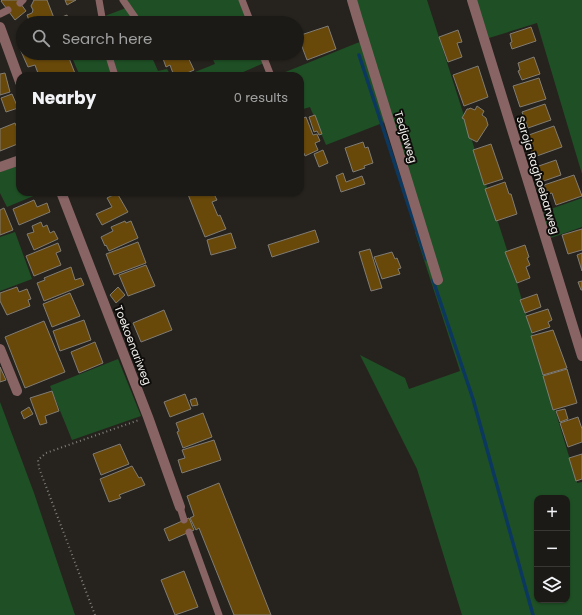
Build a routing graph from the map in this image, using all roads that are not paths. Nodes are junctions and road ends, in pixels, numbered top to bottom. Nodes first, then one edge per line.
1 (99, 0) edge
2 (123, 0) edge
3 (242, 0) edge
4 (352, 0) edge
5 (472, 0) edge
6 (8, 10) dead end
7 (0, 14) edge
8 (102, 16) edge
9 (134, 16) edge
10 (248, 16) edge
11 (0, 28) edge
12 (110, 60) edge
13 (264, 60) edge
14 (16, 72) edge
15 (114, 72) edge
16 (269, 72) edge
17 (16, 161) edge
18 (0, 167) edge
19 (63, 196) edge
20 (438, 280) dead end
21 (0, 349) edge
22 (582, 356) edge
23 (17, 391) dead end
24 (180, 507) joint
25 (184, 520) dead end
26 (189, 532) dead end
27 (219, 615) edge

1 - 8 lane
2 - 9 lane
3 - 10 lane
4 - 20 street, Tedjaweg
5 - 22 street, Saroja Raghoebarweg
6 - 7 lane
11 - 14 street
12 - 15 lane
13 - 16 lane
17 - 18 street
19 - 24 street, Toekoenariweg
21 - 23 street
24 - 25 lane
26 - 27 lane

